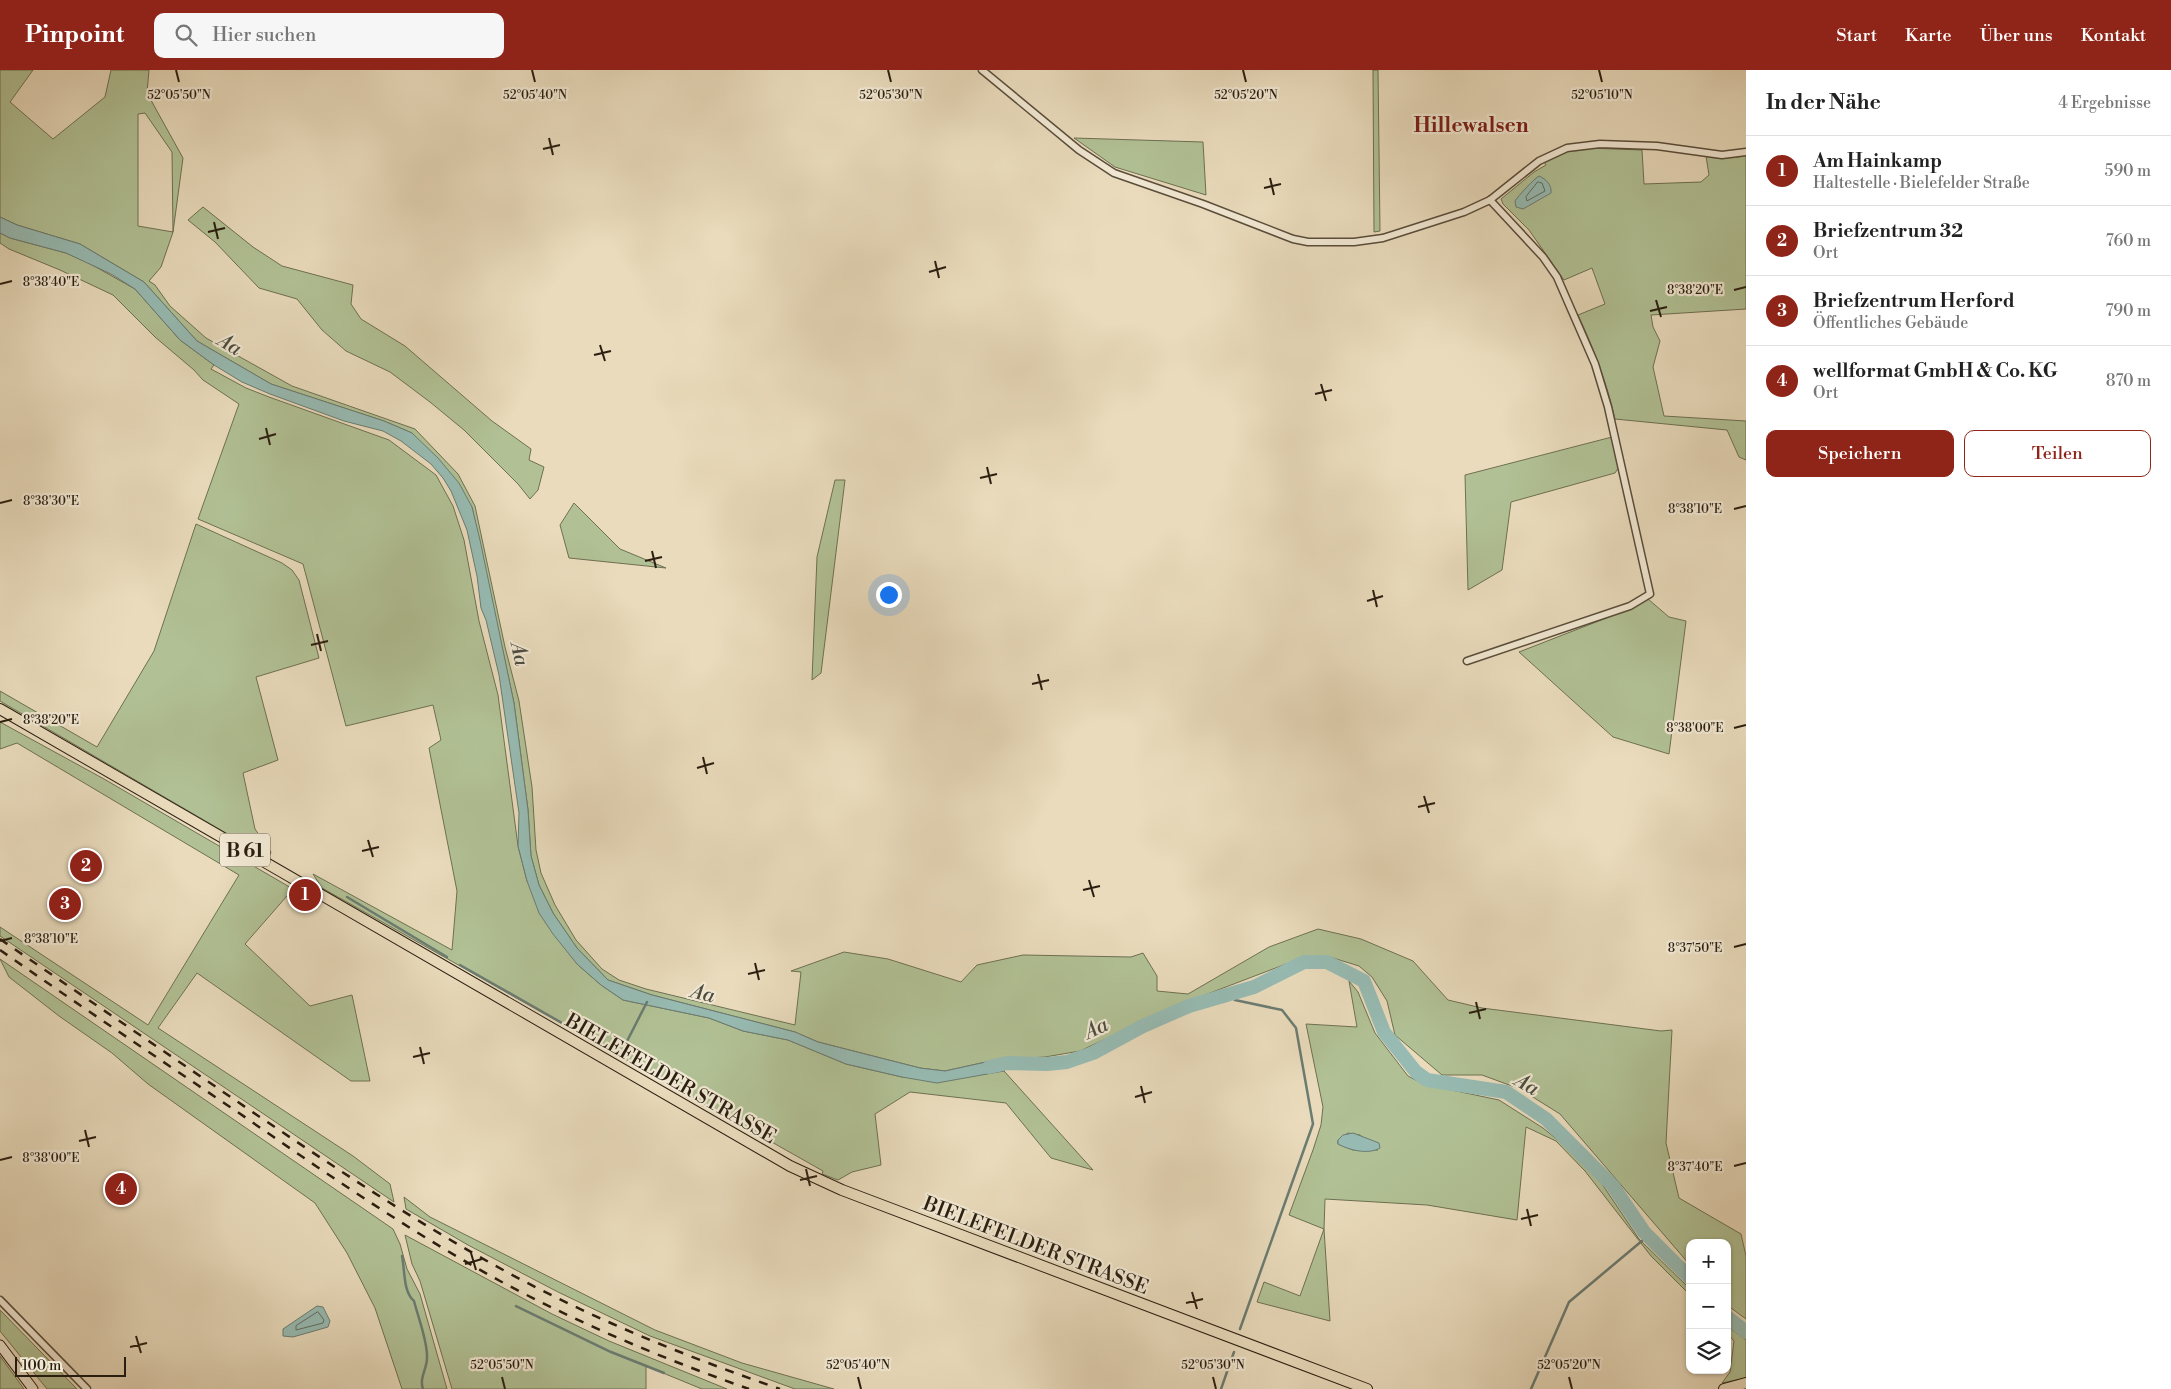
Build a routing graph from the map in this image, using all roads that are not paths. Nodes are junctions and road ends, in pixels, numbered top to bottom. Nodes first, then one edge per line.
1 (982, 70) edge
2 (1746, 152) edge
3 (1490, 200) junction
4 (1467, 661) dead end
5 (0, 709) edge
6 (0, 1300) edge
7 (0, 1345) edge
8 (1746, 1383) edge
9 (33, 1389) edge
10 (87, 1389) edge
11 (1367, 1389) edge
12 (1724, 1389) edge

1 - 3 street
2 - 3 street
3 - 4 street
5 - 11 main road, BIELEFELDER STRASSE / B 61
6 - 10 street
7 - 9 main road
8 - 12 main road

